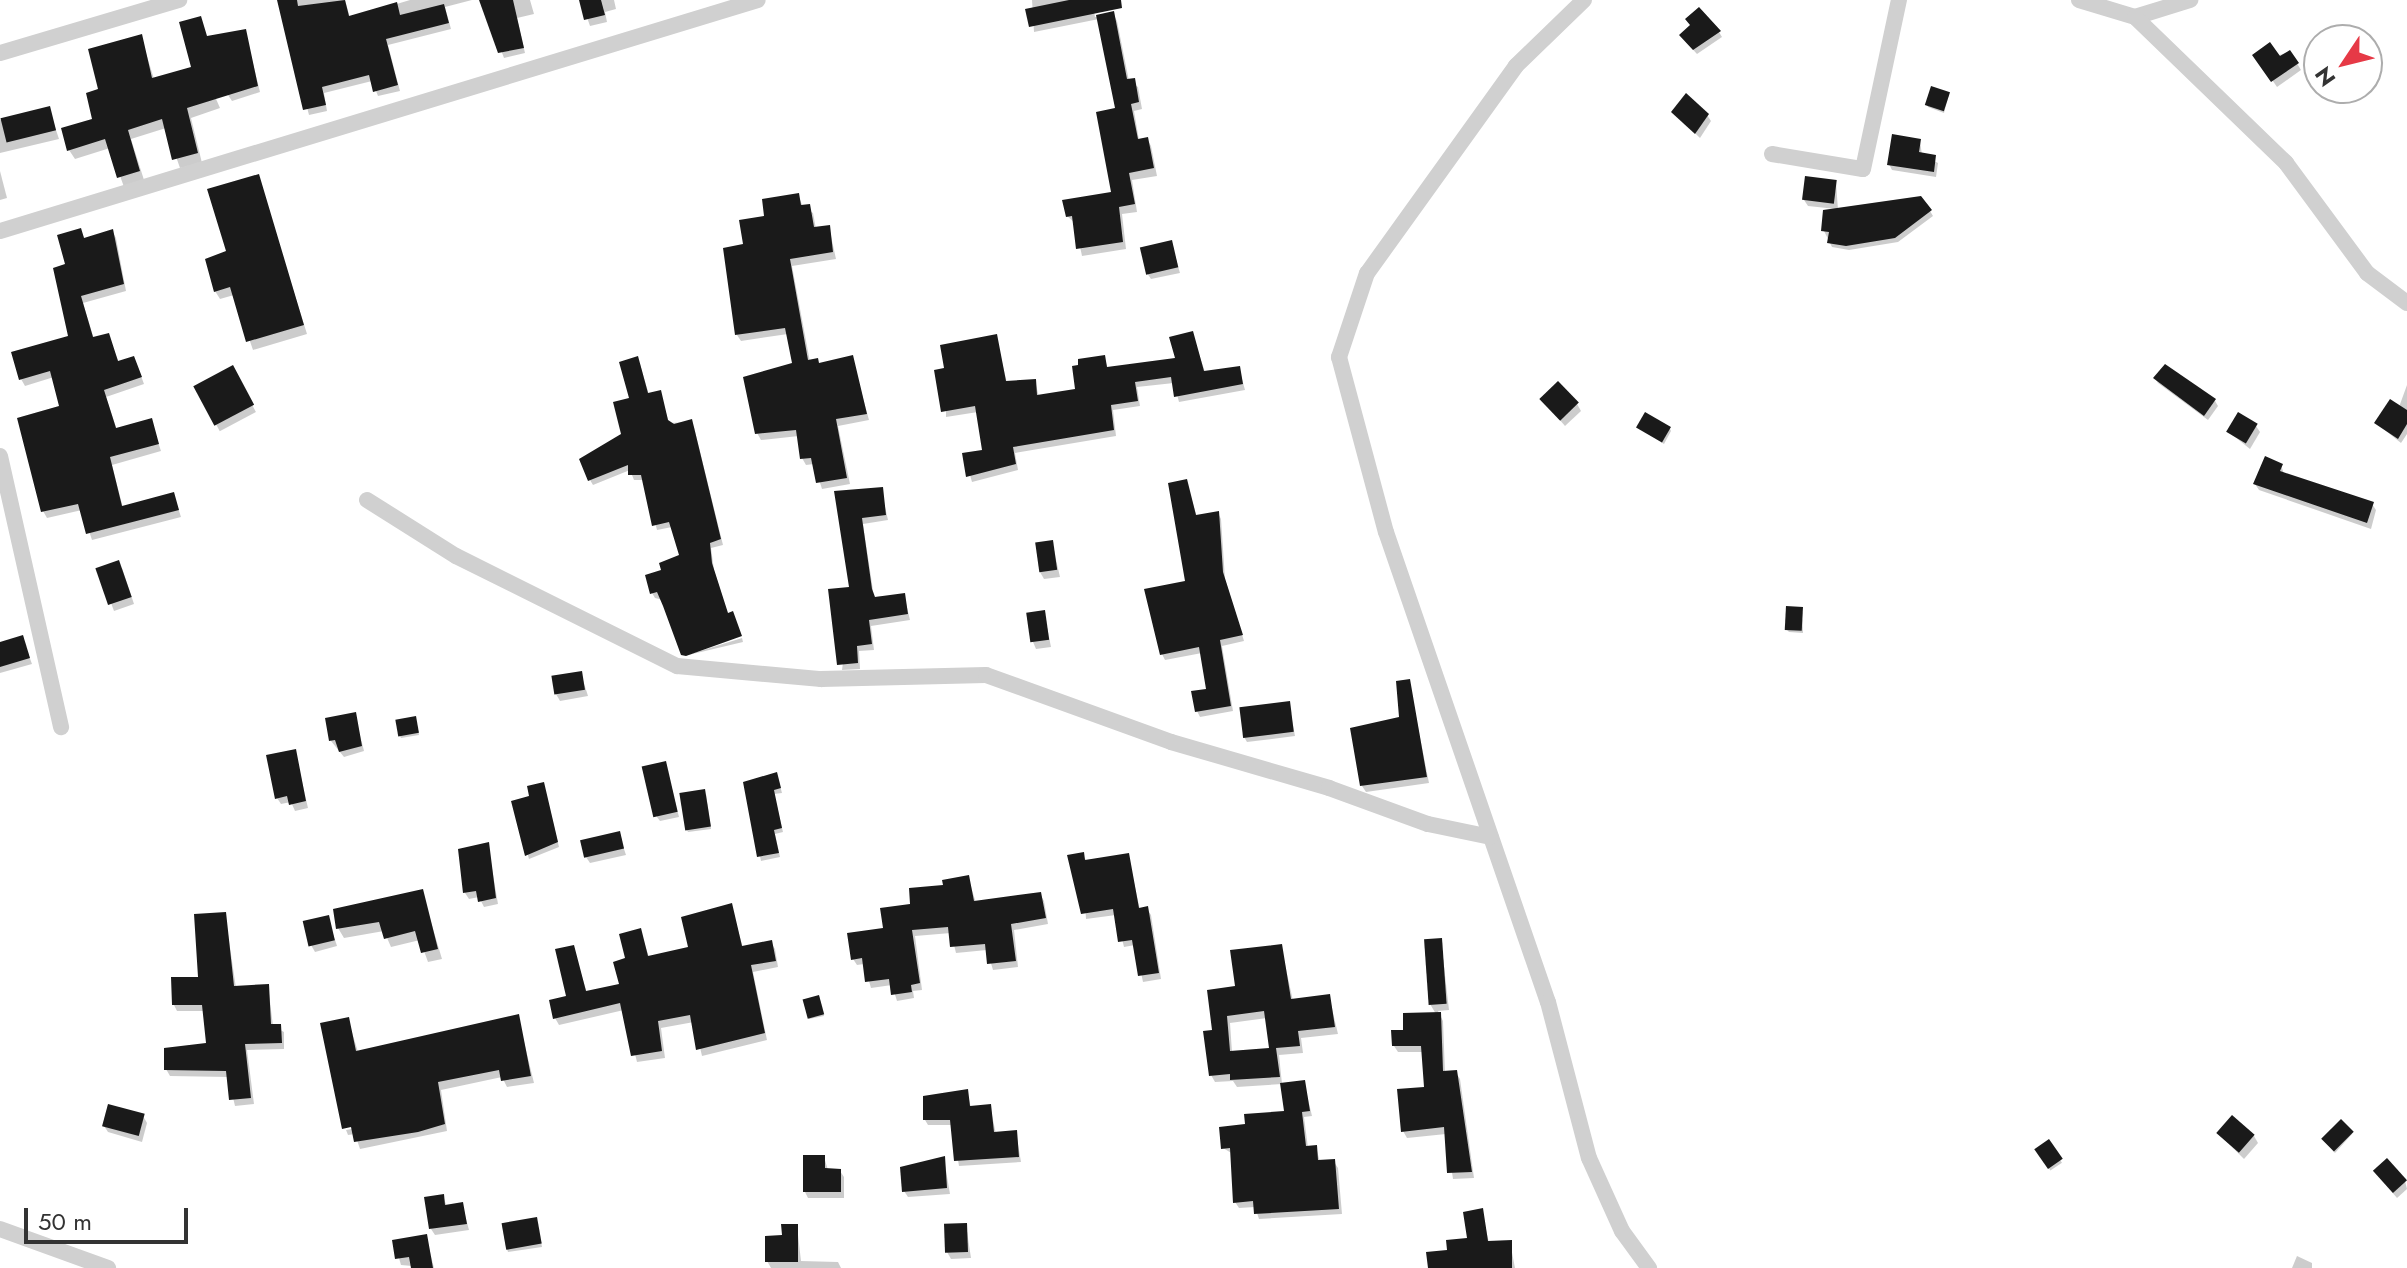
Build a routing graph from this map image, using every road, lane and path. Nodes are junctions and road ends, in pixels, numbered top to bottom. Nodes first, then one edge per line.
1 (179, 0) edge
2 (758, 0) edge
3 (1584, 0) edge
4 (1899, 0) edge
5 (2079, 0) edge
6 (2190, 0) edge
7 (2135, 17) junction
8 (0, 53) edge
9 (1772, 154) dead end
10 (0, 231) edge
11 (2407, 303) edge
12 (0, 456) edge
13 (367, 500) dead end
14 (61, 727) dead end
15 (1491, 837) junction
16 (0, 1229) edge
17 (108, 1268) edge
18 (1649, 1268) edge

1 - 8 street
2 - 10 street
3 - 15 street
4 - 9 street
5 - 7 street
6 - 7 street
7 - 11 street
12 - 14 street
13 - 15 street
15 - 18 street
16 - 17 street

